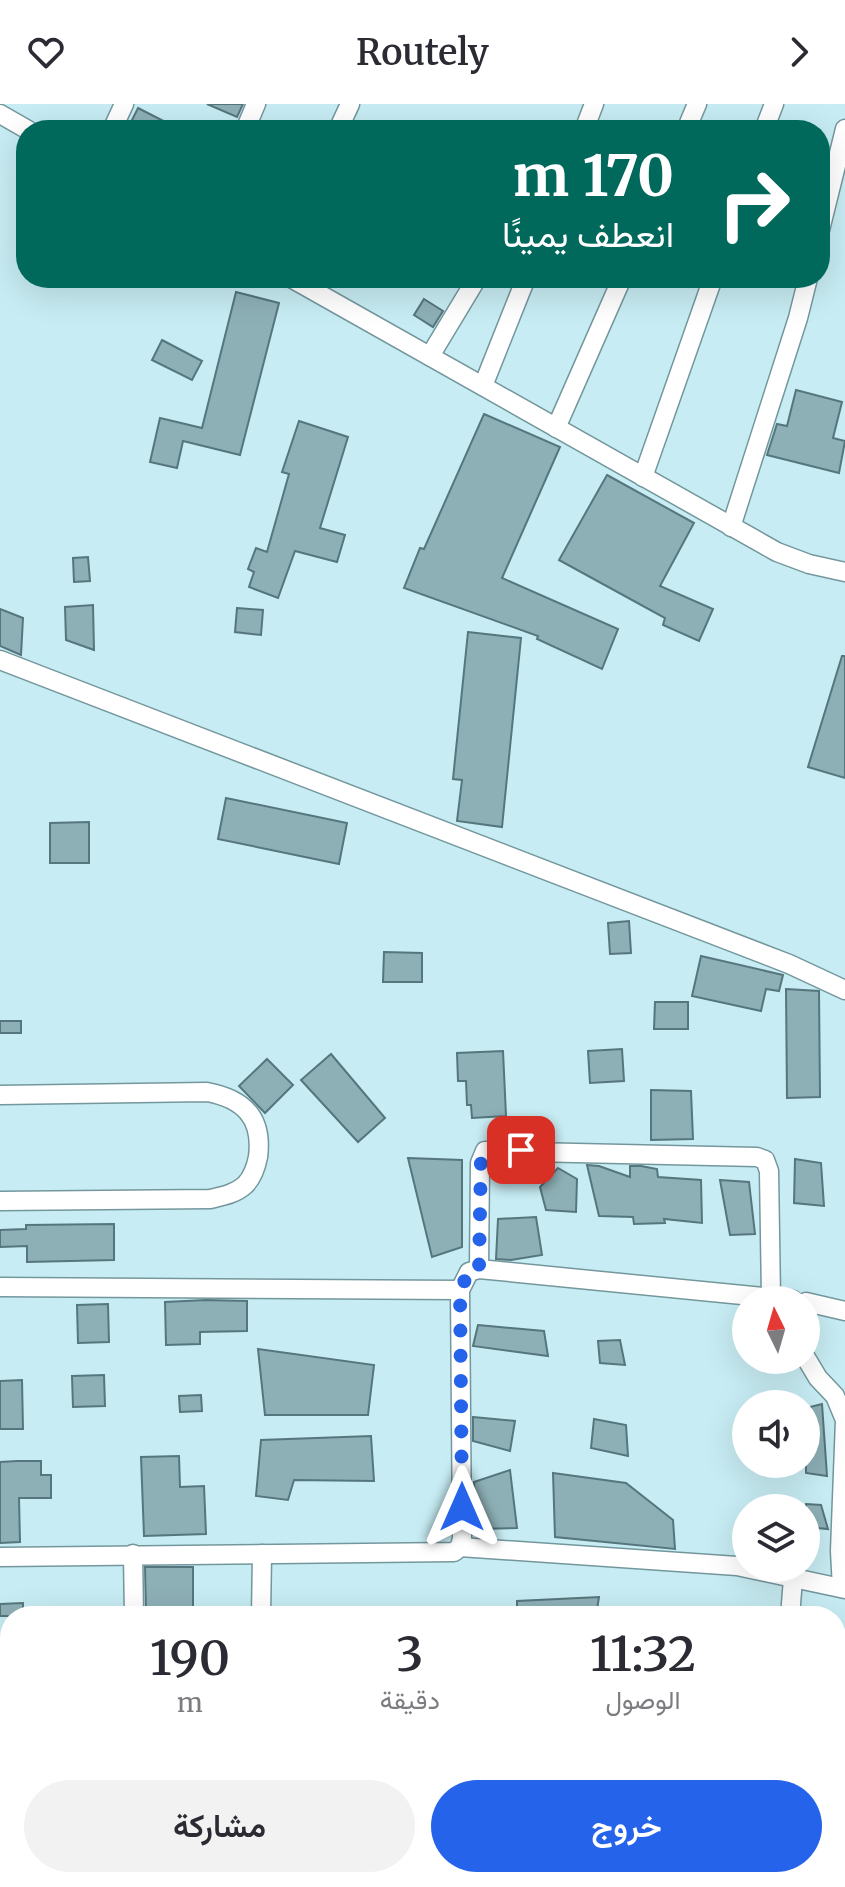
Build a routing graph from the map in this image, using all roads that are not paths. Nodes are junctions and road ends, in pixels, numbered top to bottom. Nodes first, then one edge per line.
1 (845, 129) edge
2 (830, 190) edge
3 (309, 288) edge
4 (471, 288) edge
5 (522, 288) edge
6 (618, 288) edge
7 (709, 288) edge
8 (806, 288) edge
9 (430, 356) junction
10 (483, 386) junction
11 (556, 428) junction
12 (643, 477) junction
13 (731, 527) junction
14 (845, 572) edge
15 (0, 660) edge
16 (845, 990) edge
17 (0, 1095) edge
18 (0, 1201) edge
19 (479, 1269) junction
20 (783, 1286) edge
21 (0, 1287) edge
22 (460, 1290) junction
23 (732, 1294) edge
24 (820, 1305) edge
25 (845, 1311) edge
26 (817, 1374) edge
27 (844, 1412) edge
28 (460, 1547) junction
29 (133, 1554) junction
30 (262, 1554) junction
31 (0, 1557) edge
32 (732, 1566) edge
33 (793, 1582) edge
34 (810, 1582) edge
35 (843, 1588) edge
36 (134, 1606) edge
37 (261, 1606) edge
38 (791, 1606) edge

1 - 2 street
3 - 9 street
4 - 9 street
5 - 10 street
6 - 11 street
7 - 12 street
8 - 13 street
9 - 10 street
10 - 11 street
11 - 12 street
12 - 13 street
13 - 14 street
15 - 16 street
17 - 18 street
19 - 20 street
19 - 22 street
19 - 23 street
21 - 22 street
22 - 28 street
24 - 25 street
26 - 27 street
27 - 35 street
28 - 30 street
28 - 32 street
29 - 30 street
29 - 31 street
29 - 36 street
30 - 37 street
33 - 38 street
34 - 35 street

